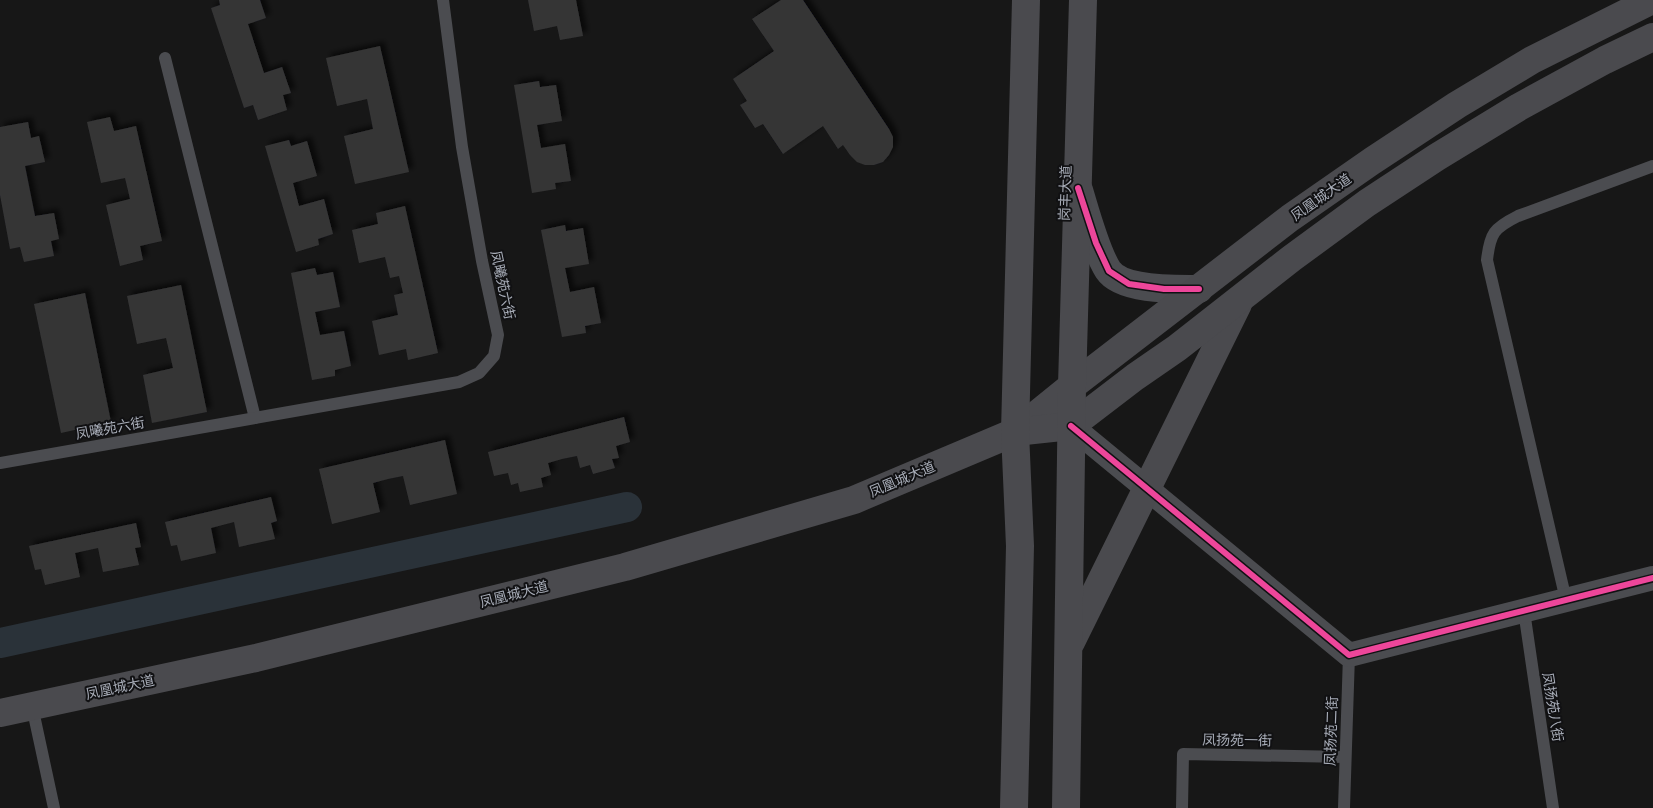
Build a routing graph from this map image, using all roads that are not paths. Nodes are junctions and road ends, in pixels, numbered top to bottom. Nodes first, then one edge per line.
1 (443, 0) edge
2 (1026, 0) edge
3 (1083, 0) edge
4 (1652, 0) edge
5 (1653, 37) edge
6 (164, 58) dead end
7 (1653, 166) edge
8 (1078, 188) junction
9 (1199, 289) junction
10 (1240, 299) junction
11 (1072, 386) junction
12 (255, 418) junction
13 (1072, 426) junction
14 (1015, 432) junction
15 (0, 463) edge
16 (1147, 488) junction
17 (1653, 578) edge
18 (1566, 600) junction
19 (1524, 611) junction
20 (1068, 648) junction
21 (1349, 655) junction
22 (32, 706) junction
23 (0, 713) edge
24 (1345, 757) junction
25 (54, 808) edge
26 (1014, 808) edge
27 (1066, 808) edge
28 (1182, 808) edge
29 (1344, 808) edge
30 (1553, 808) edge

1 - 12 lane, 凤曦苑六街
2 - 14 main road
3 - 8 main road, 岗丰大道
4 - 9 main road, 凤凰城大道
5 - 10 main road
6 - 12 lane
7 - 18 lane
8 - 9 street
8 - 11 main road, 岗丰大道
9 - 11 main road, 凤凰城大道
10 - 13 main road
10 - 16 main road
11 - 13 main road, 岗丰大道
11 - 14 main road, 凤凰城大道
12 - 15 lane, 凤曦苑六街
13 - 14 main road, 凤凰城大道
13 - 16 street
13 - 20 main road, 岗丰大道
14 - 22 main road, 凤凰城大道
14 - 26 main road
16 - 20 main road
16 - 21 street
17 - 18 street
18 - 19 street
19 - 21 street
19 - 30 lane, 凤扬苑八街
20 - 27 main road, 岗丰大道
21 - 24 lane, 凤扬苑二街
22 - 23 main road, 凤凰城大道
22 - 25 lane
24 - 28 lane, 凤扬苑一街
24 - 29 lane, 凤扬苑二街

